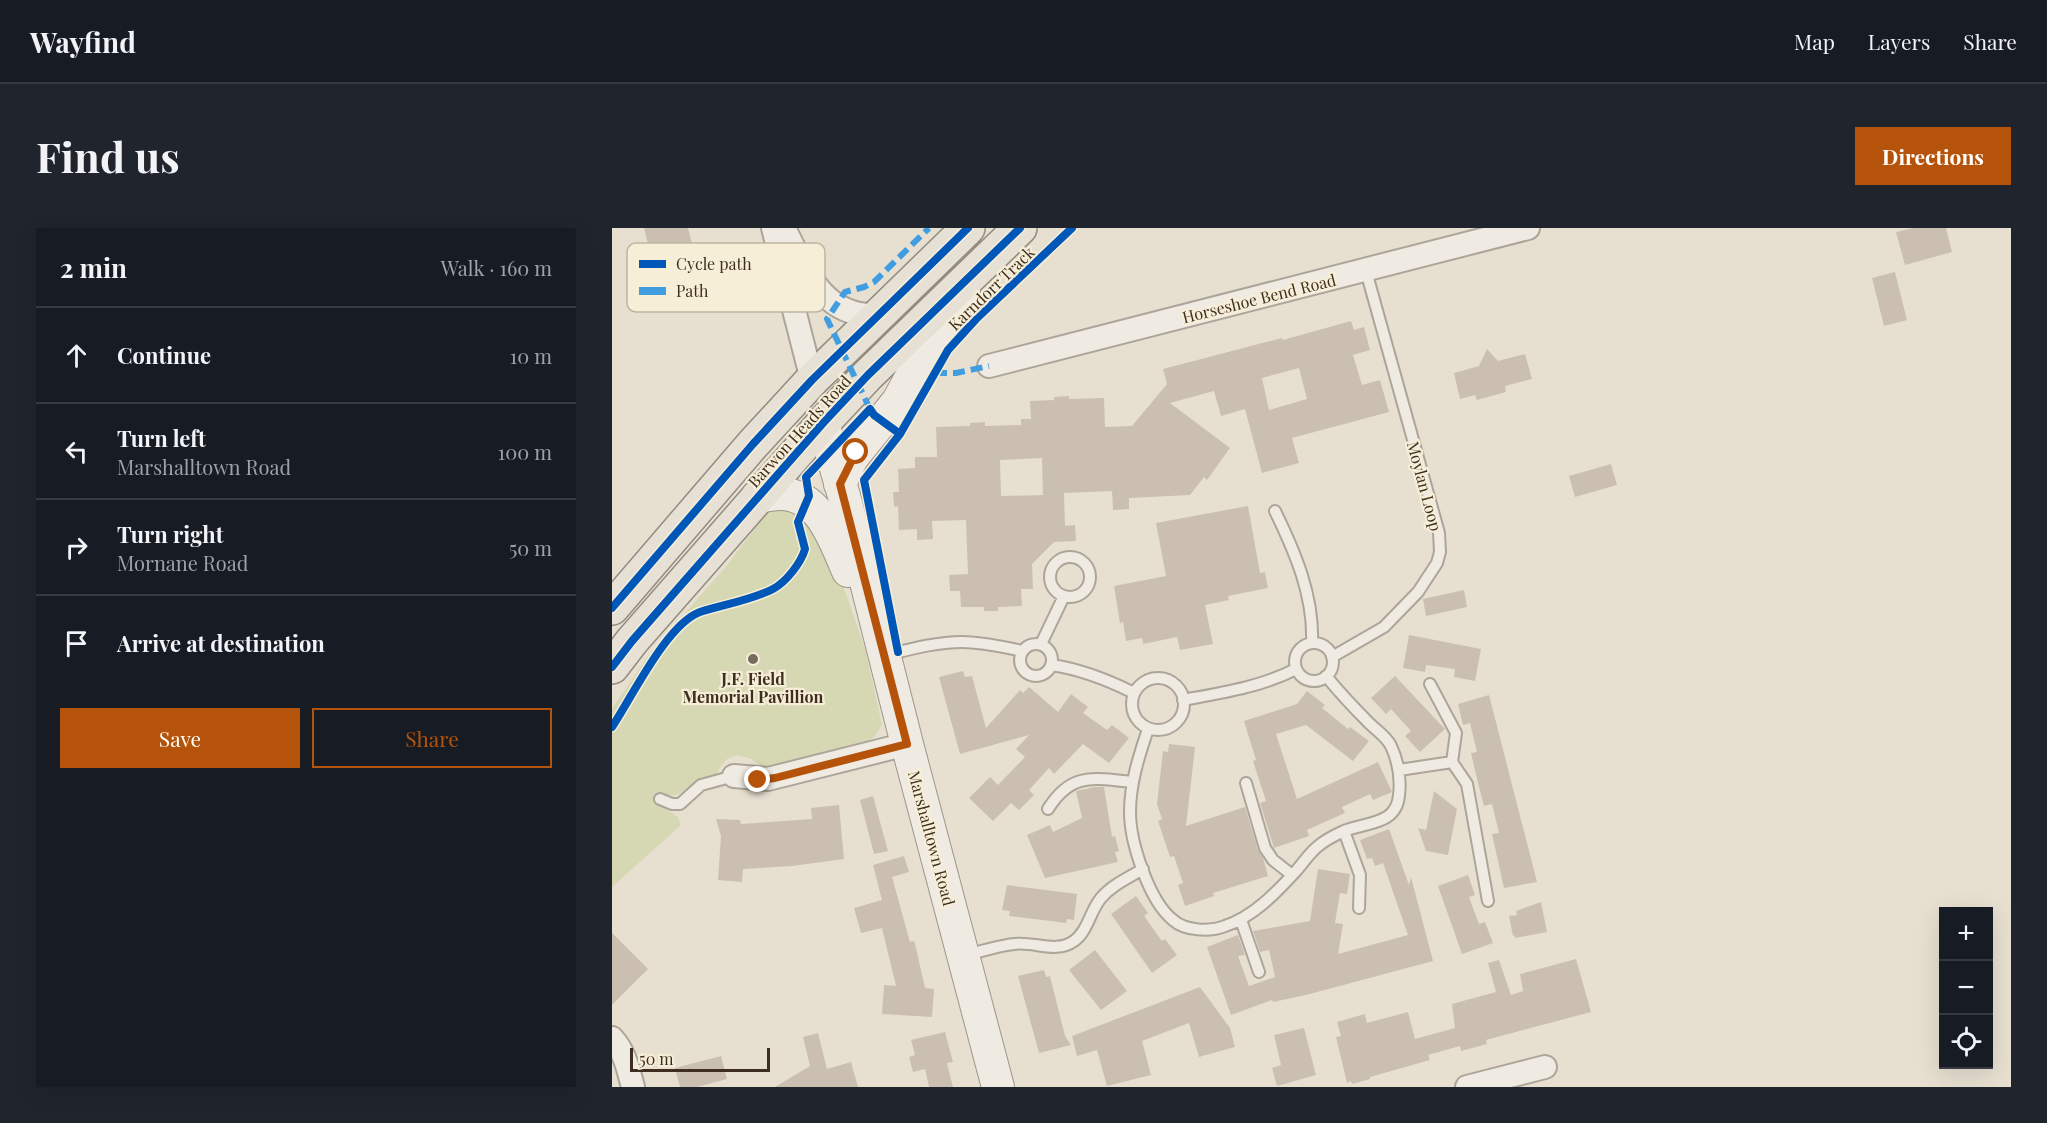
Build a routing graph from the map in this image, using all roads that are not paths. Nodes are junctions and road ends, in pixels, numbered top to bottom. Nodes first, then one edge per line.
1 (773, 228) edge
2 (784, 228) edge
3 (968, 228) edge
4 (1020, 228) edge
5 (1528, 228) edge
6 (777, 243) edge
7 (792, 243) edge
8 (978, 268) junction
9 (1366, 271) junction
10 (825, 295) edge
11 (795, 312) edge
12 (877, 315) junction
13 (989, 366) dead end
14 (812, 380) junction
15 (823, 423) junction
16 (840, 484) junction
17 (757, 497) junction
18 (1275, 511) dead end
19 (1064, 596) dead end
20 (612, 608) edge
21 (1312, 642) junction
22 (1041, 644) junction
23 (883, 645) junction
24 (1023, 651) junction
25 (1332, 657) junction
26 (1052, 665) junction
27 (612, 667) edge
28 (1296, 669) junction
29 (1326, 676) junction
30 (1430, 684) dead end
31 (1134, 693) junction
32 (1183, 700) junction
33 (1148, 729) junction
34 (907, 744) junction
35 (1452, 762) junction
36 (1399, 770) junction
37 (734, 776) joint
38 (1132, 782) junction
39 (1246, 783) dead end
40 (660, 799) dead end
41 (1048, 810) dead end
42 (1344, 831) junction
43 (1143, 869) junction
44 (1292, 875) junction
45 (1488, 901) dead end
46 (1359, 908) dead end
47 (1241, 920) junction
48 (963, 956) junction
49 (1259, 972) dead end
50 (612, 1038) edge
51 (1545, 1067) dead end
52 (633, 1087) edge
53 (998, 1087) edge
54 (1467, 1087) edge

1 - 6 street
2 - 7 street
3 - 12 main road, Barwon Heads Road
4 - 8 main road, Barwon Heads Road
5 - 9 street, Horseshoe Bend Road
8 - 15 main road, Barwon Heads Road
8 - 16 street
9 - 13 street, Horseshoe Bend Road
9 - 25 lane, Moylan Loop
10 - 12 street
11 - 14 street
12 - 14 main road, Barwon Heads Road
14 - 15 main road, Marshalltown Road
14 - 20 main road, Barwon Heads Road
15 - 16 street, Marshalltown Road
15 - 17 main road, Barwon Heads Road
16 - 23 street, Marshalltown Road
17 - 23 street
17 - 27 main road, Barwon Heads Road
18 - 21 lane
19 - 22 lane
21 - 25 lane
21 - 28 lane
22 - 24 lane
22 - 26 lane
23 - 24 lane
23 - 34 street, Marshalltown Road
24 - 26 lane
25 - 29 lane
26 - 31 lane
28 - 29 lane
28 - 32 lane
29 - 36 lane
30 - 35 lane
31 - 32 lane
31 - 33 lane
32 - 33 lane
33 - 38 lane
34 - 37 street
34 - 48 street, Marshalltown Road
35 - 36 lane
35 - 45 lane
36 - 42 lane
37 - 40 lane
38 - 41 lane
38 - 43 lane
39 - 44 lane
42 - 44 lane
42 - 46 lane
43 - 47 lane
43 - 48 lane
44 - 47 lane
47 - 49 lane
48 - 53 street, Marshalltown Road
50 - 52 street
51 - 54 street

